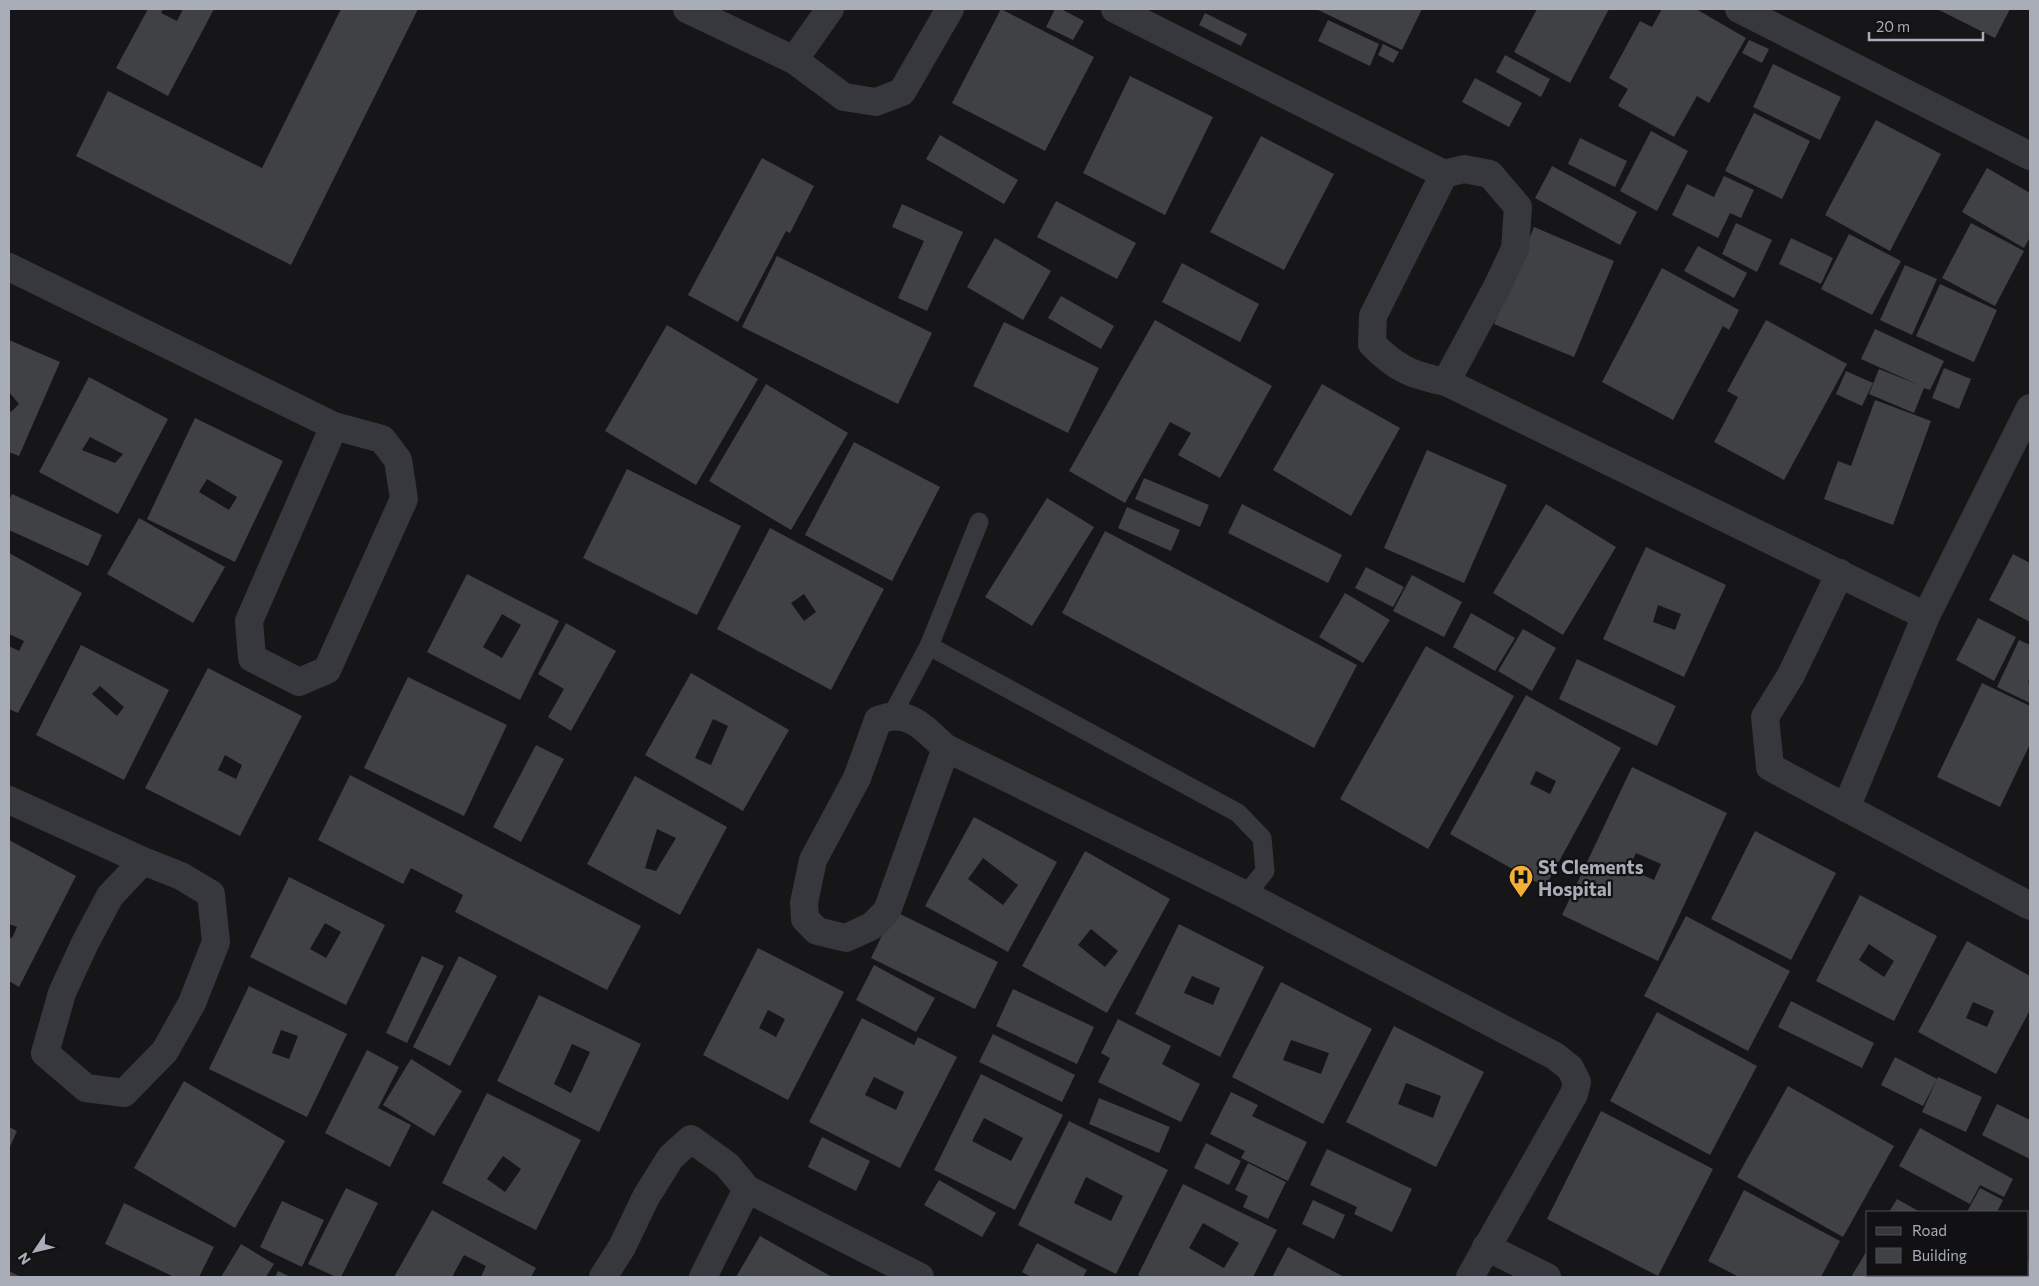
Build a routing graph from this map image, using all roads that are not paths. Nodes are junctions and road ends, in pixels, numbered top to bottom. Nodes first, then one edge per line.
1 (687, 9) edge
2 (830, 9) edge
3 (950, 9) edge
4 (1115, 9) edge
5 (1739, 9) edge
6 (794, 60) junction
7 (2030, 156) edge
8 (1444, 174) junction
9 (9, 267) edge
10 (1446, 382) junction
11 (2030, 408) edge
12 (334, 426) junction
13 (980, 522) dead end
14 (1840, 573) junction
15 (1926, 616) junction
16 (930, 646) junction
17 (892, 715) junction
18 (946, 748) junction
19 (9, 800) edge
20 (1846, 808) junction
21 (143, 861) junction
22 (1246, 895) junction
23 (2030, 906) edge
24 (747, 1189) junction
25 (1486, 1247) junction
26 (603, 1277) edge
27 (703, 1277) edge
28 (920, 1277) edge
29 (1470, 1277) edge
30 (1547, 1277) edge

1 - 6 street
2 - 6 street
3 - 6 street
4 - 8 street
5 - 7 street
8 - 10 street
8 - 10 street
9 - 12 street
10 - 14 street
11 - 15 street
12 - 12 street
13 - 16 lane
14 - 15 street
14 - 20 street
15 - 20 street
16 - 17 lane
16 - 22 lane
17 - 18 street
17 - 18 street
18 - 22 street
19 - 21 street
20 - 23 street
21 - 21 street
22 - 25 street
24 - 26 street
24 - 27 street
24 - 28 street
25 - 29 street
25 - 30 street

